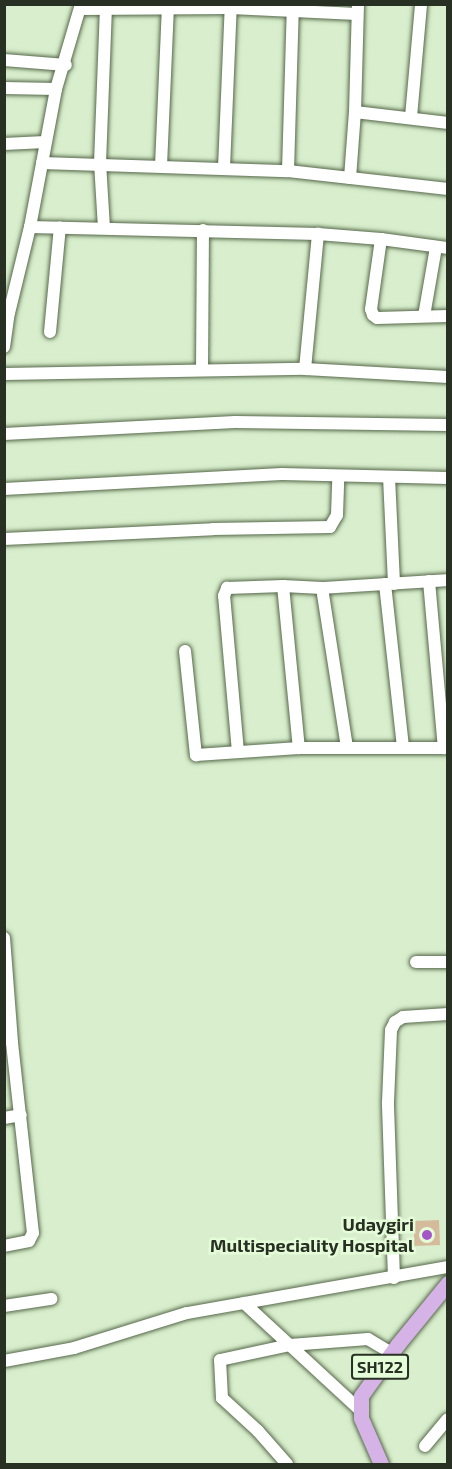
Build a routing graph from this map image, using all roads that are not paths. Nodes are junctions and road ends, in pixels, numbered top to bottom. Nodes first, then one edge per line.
1 (421, 4) edge
2 (168, 6) edge
3 (231, 6) edge
4 (81, 7) edge
5 (292, 8) edge
6 (358, 9) edge
7 (106, 10) junction
8 (4, 60) edge
9 (66, 65) junction
10 (4, 88) edge
11 (56, 89) junction
12 (355, 112) junction
13 (411, 117) junction
14 (447, 123) edge
15 (45, 142) junction
16 (4, 144) edge
17 (42, 163) junction
18 (100, 164) junction
19 (161, 166) junction
20 (224, 168) junction
21 (288, 171) junction
22 (350, 178) junction
23 (447, 189) edge
24 (30, 227) junction
25 (60, 227) junction
26 (105, 228) junction
27 (203, 230) junction
28 (318, 234) junction
29 (381, 239) junction
30 (442, 247) edge
31 (7, 313) edge
32 (424, 316) junction
33 (447, 316) edge
34 (50, 332) dead end
35 (4, 347) edge
36 (305, 369) junction
37 (202, 370) junction
38 (4, 374) edge
39 (447, 377) edge
40 (447, 425) edge
41 (4, 434) edge
42 (338, 477) junction
43 (389, 477) junction
44 (447, 478) edge
45 (4, 489) edge
46 (4, 539) edge
47 (447, 580) edge
48 (429, 581) junction
49 (389, 584) junction
50 (283, 586) junction
51 (322, 588) junction
52 (184, 651) dead end
53 (299, 748) junction
54 (347, 748) junction
55 (403, 748) junction
56 (446, 748) edge
57 (238, 752) junction
58 (4, 938) edge
59 (416, 962) dead end
60 (447, 962) edge
61 (447, 1014) edge
62 (21, 1115) junction
63 (4, 1118) edge
64 (4, 1246) edge
65 (447, 1268) edge
66 (394, 1278) junction
67 (447, 1283) edge
68 (51, 1299) dead end
69 (244, 1303) junction
70 (4, 1306) edge
71 (290, 1345) junction
72 (391, 1353) junction
73 (4, 1361) edge
74 (359, 1408) junction
75 (447, 1419) edge
76 (425, 1446) dead end
77 (287, 1464) edge
78 (381, 1464) edge

1 - 13 street
2 - 3 street
2 - 7 street
2 - 19 street
3 - 5 street
3 - 20 street
4 - 7 street
4 - 9 street
5 - 6 street
5 - 21 street
6 - 12 street
7 - 18 street
8 - 9 street
9 - 11 street
10 - 11 street
11 - 15 street
12 - 13 street
12 - 22 street
13 - 14 street
15 - 16 street
15 - 17 street
17 - 18 street
17 - 24 street
18 - 19 street
18 - 26 street
19 - 20 street
20 - 21 street
21 - 22 street
22 - 23 street
24 - 25 street
24 - 31 street
25 - 26 street
25 - 34 street
26 - 27 street
27 - 28 street
27 - 37 street
28 - 29 street
28 - 36 street
29 - 30 street
29 - 32 street
30 - 32 street
31 - 35 street
32 - 33 street
36 - 37 street
36 - 39 street
37 - 38 street
40 - 41 street
42 - 43 street
42 - 45 street
42 - 46 street
43 - 44 street
43 - 49 street
47 - 48 street
48 - 49 street
48 - 56 street
49 - 51 street
49 - 55 street
50 - 51 street
50 - 53 street
50 - 57 street
51 - 54 street
52 - 57 street
53 - 54 street
53 - 57 street
54 - 55 street
55 - 56 street
58 - 62 street
59 - 60 street
61 - 66 street
62 - 63 street
62 - 64 street
65 - 66 street
66 - 69 street
67 - 72 main road, SH122
68 - 70 street
69 - 71 street
69 - 73 street
71 - 72 street
71 - 74 street
71 - 77 street
72 - 74 main road, SH122
74 - 78 main road
75 - 76 street

